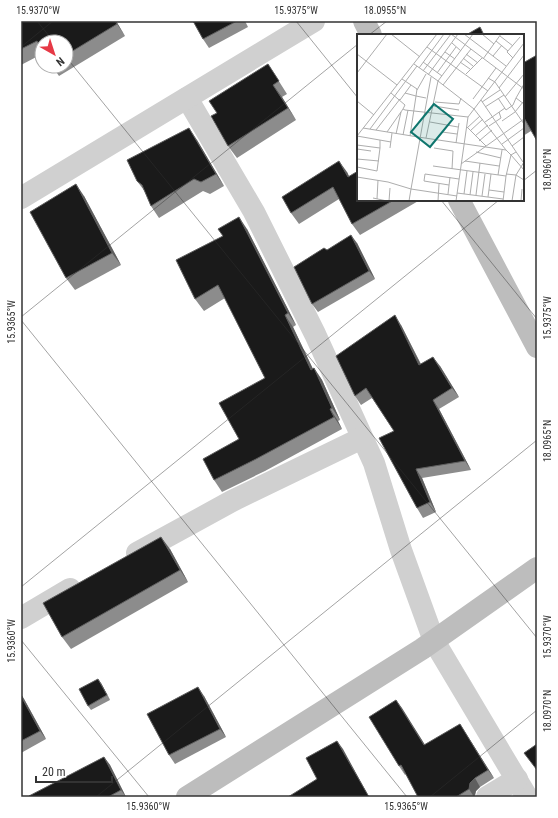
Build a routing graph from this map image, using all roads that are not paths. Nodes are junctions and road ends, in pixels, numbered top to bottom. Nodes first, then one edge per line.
1 (314, 21) edge
2 (364, 21) edge
3 (370, 34) edge
4 (187, 98) junction
5 (21, 198) edge
6 (460, 201) edge
7 (537, 347) edge
8 (362, 438) junction
9 (121, 561) edge
10 (537, 568) edge
11 (86, 580) edge
12 (21, 618) edge
13 (434, 641) junction
14 (522, 788) edge
15 (187, 797) edge
16 (487, 797) edge

1 - 4 street
2 - 3 street
4 - 5 street
4 - 8 street
6 - 7 street
8 - 9 street
8 - 13 street
10 - 13 street
11 - 12 street
13 - 14 street
13 - 15 street
14 - 16 street

